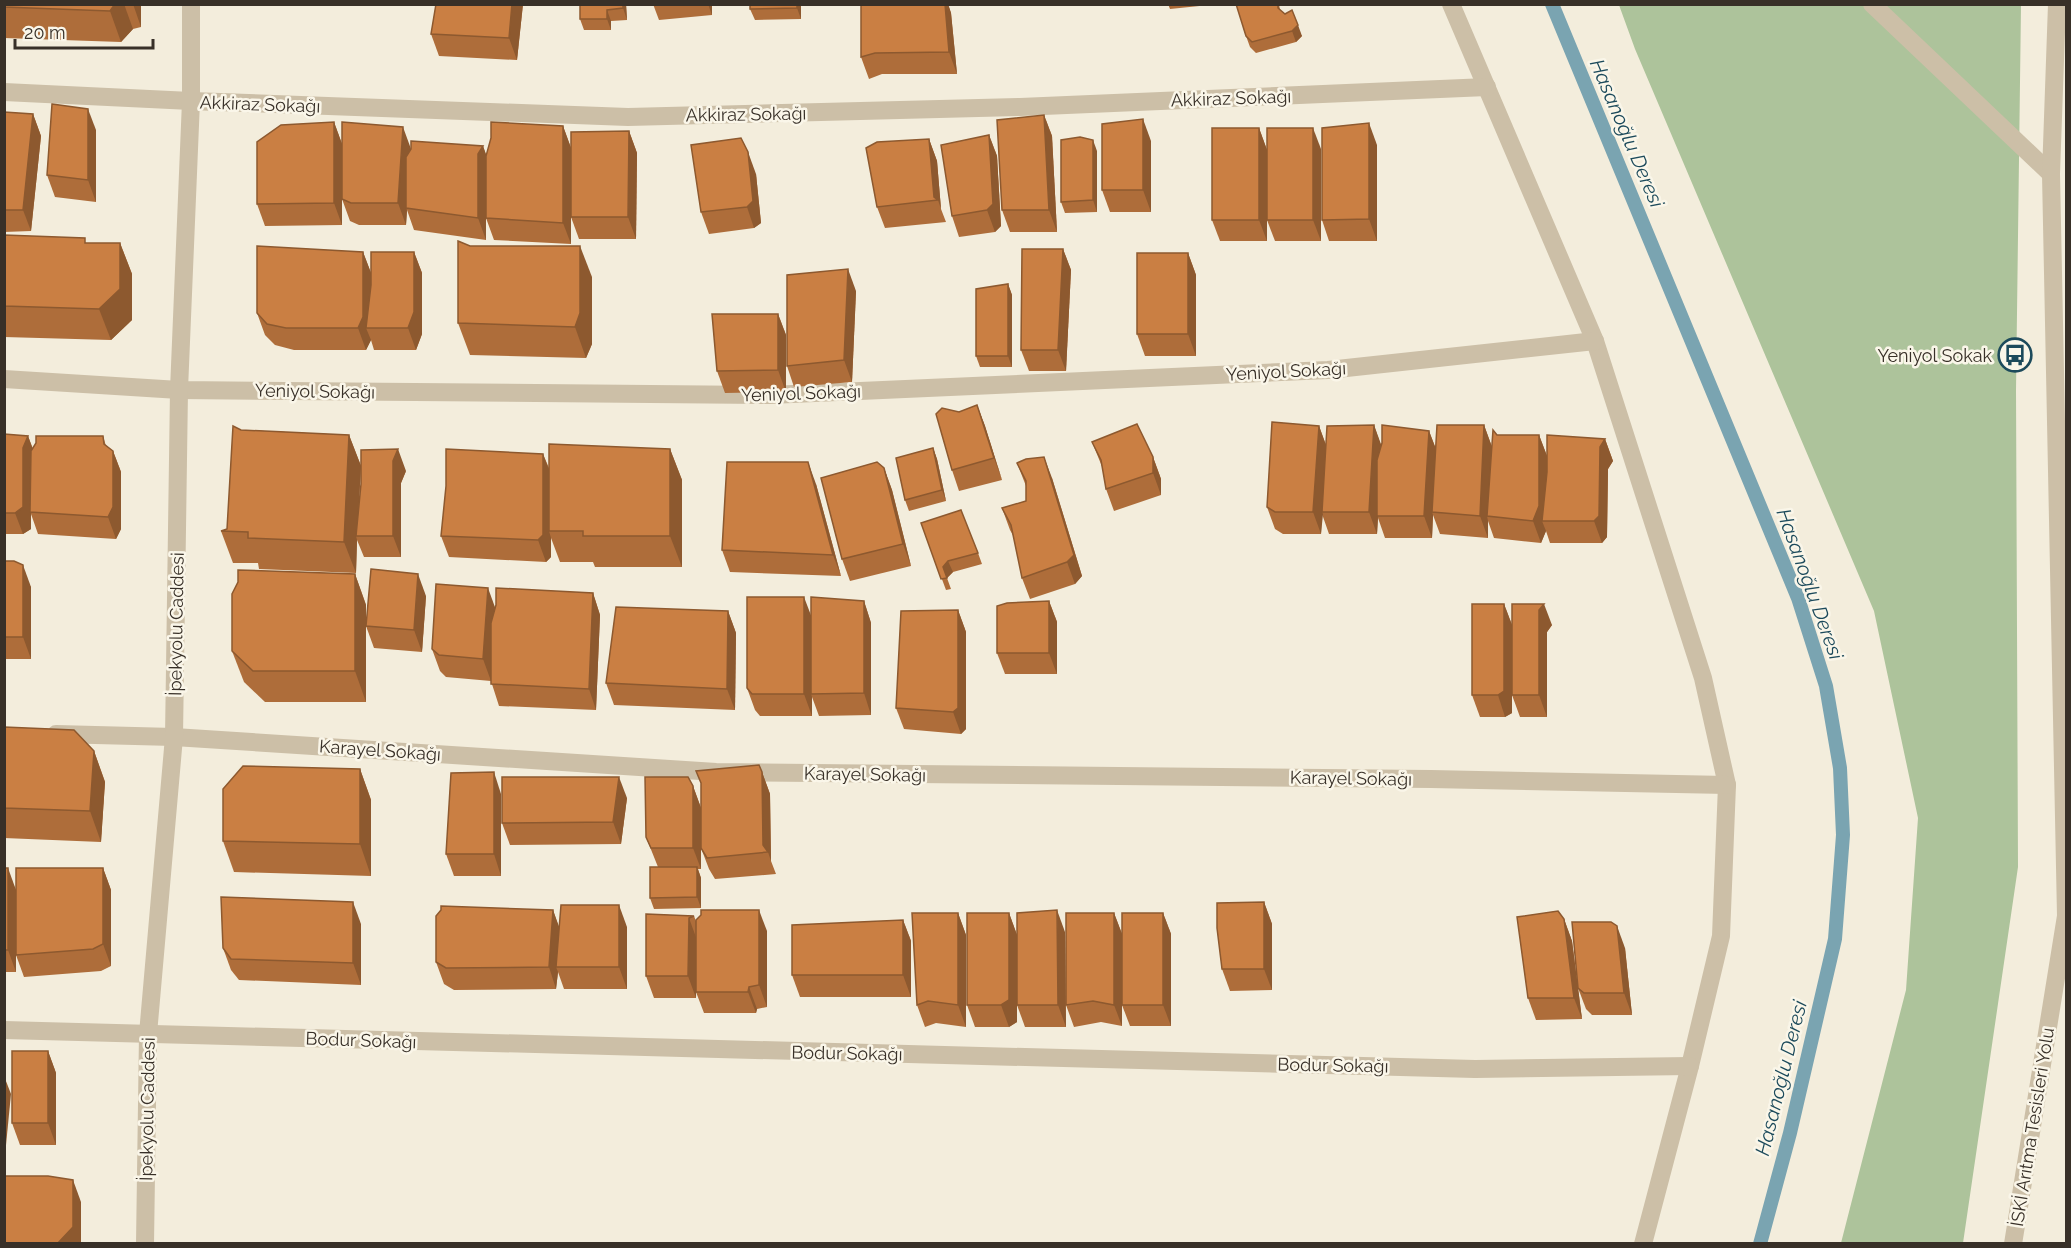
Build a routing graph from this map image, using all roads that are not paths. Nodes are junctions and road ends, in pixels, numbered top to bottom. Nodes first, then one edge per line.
1 (191, 4) edge
2 (1451, 4) edge
3 (1872, 4) edge
4 (2057, 4) edge
5 (1487, 87) junction
6 (4, 93) edge
7 (191, 101) junction
8 (2051, 174) junction
9 (1595, 341) junction
10 (4, 379) edge
11 (179, 390) junction
12 (38, 733) edge
13 (174, 737) junction
14 (1727, 785) junction
15 (4, 1030) edge
16 (148, 1034) junction
17 (1690, 1066) junction
18 (145, 1244) edge
19 (1643, 1244) edge
20 (2013, 1244) edge

1 - 7 street, İpekyolu Caddesi
2 - 5 street
3 - 8 street
4 - 8 street, İSKİ Arıtma Tesisleri Yolu
5 - 7 street, Akkiraz Sokağı
5 - 9 street
6 - 7 street, Akkiraz Sokağı
7 - 11 street, İpekyolu Caddesi
8 - 20 street, İSKİ Arıtma Tesisleri Yolu
9 - 11 street, Yeniyol Sokağı
9 - 14 street
10 - 11 street, Yeniyol Sokağı
11 - 13 street, İpekyolu Caddesi
12 - 13 street, Karayel Sokağı
13 - 14 street, Karayel Sokağı
13 - 16 street, İpekyolu Caddesi
14 - 17 street
15 - 16 street, Bodur Sokağı
16 - 17 street, Bodur Sokağı
16 - 18 street, İpekyolu Caddesi
17 - 19 street

